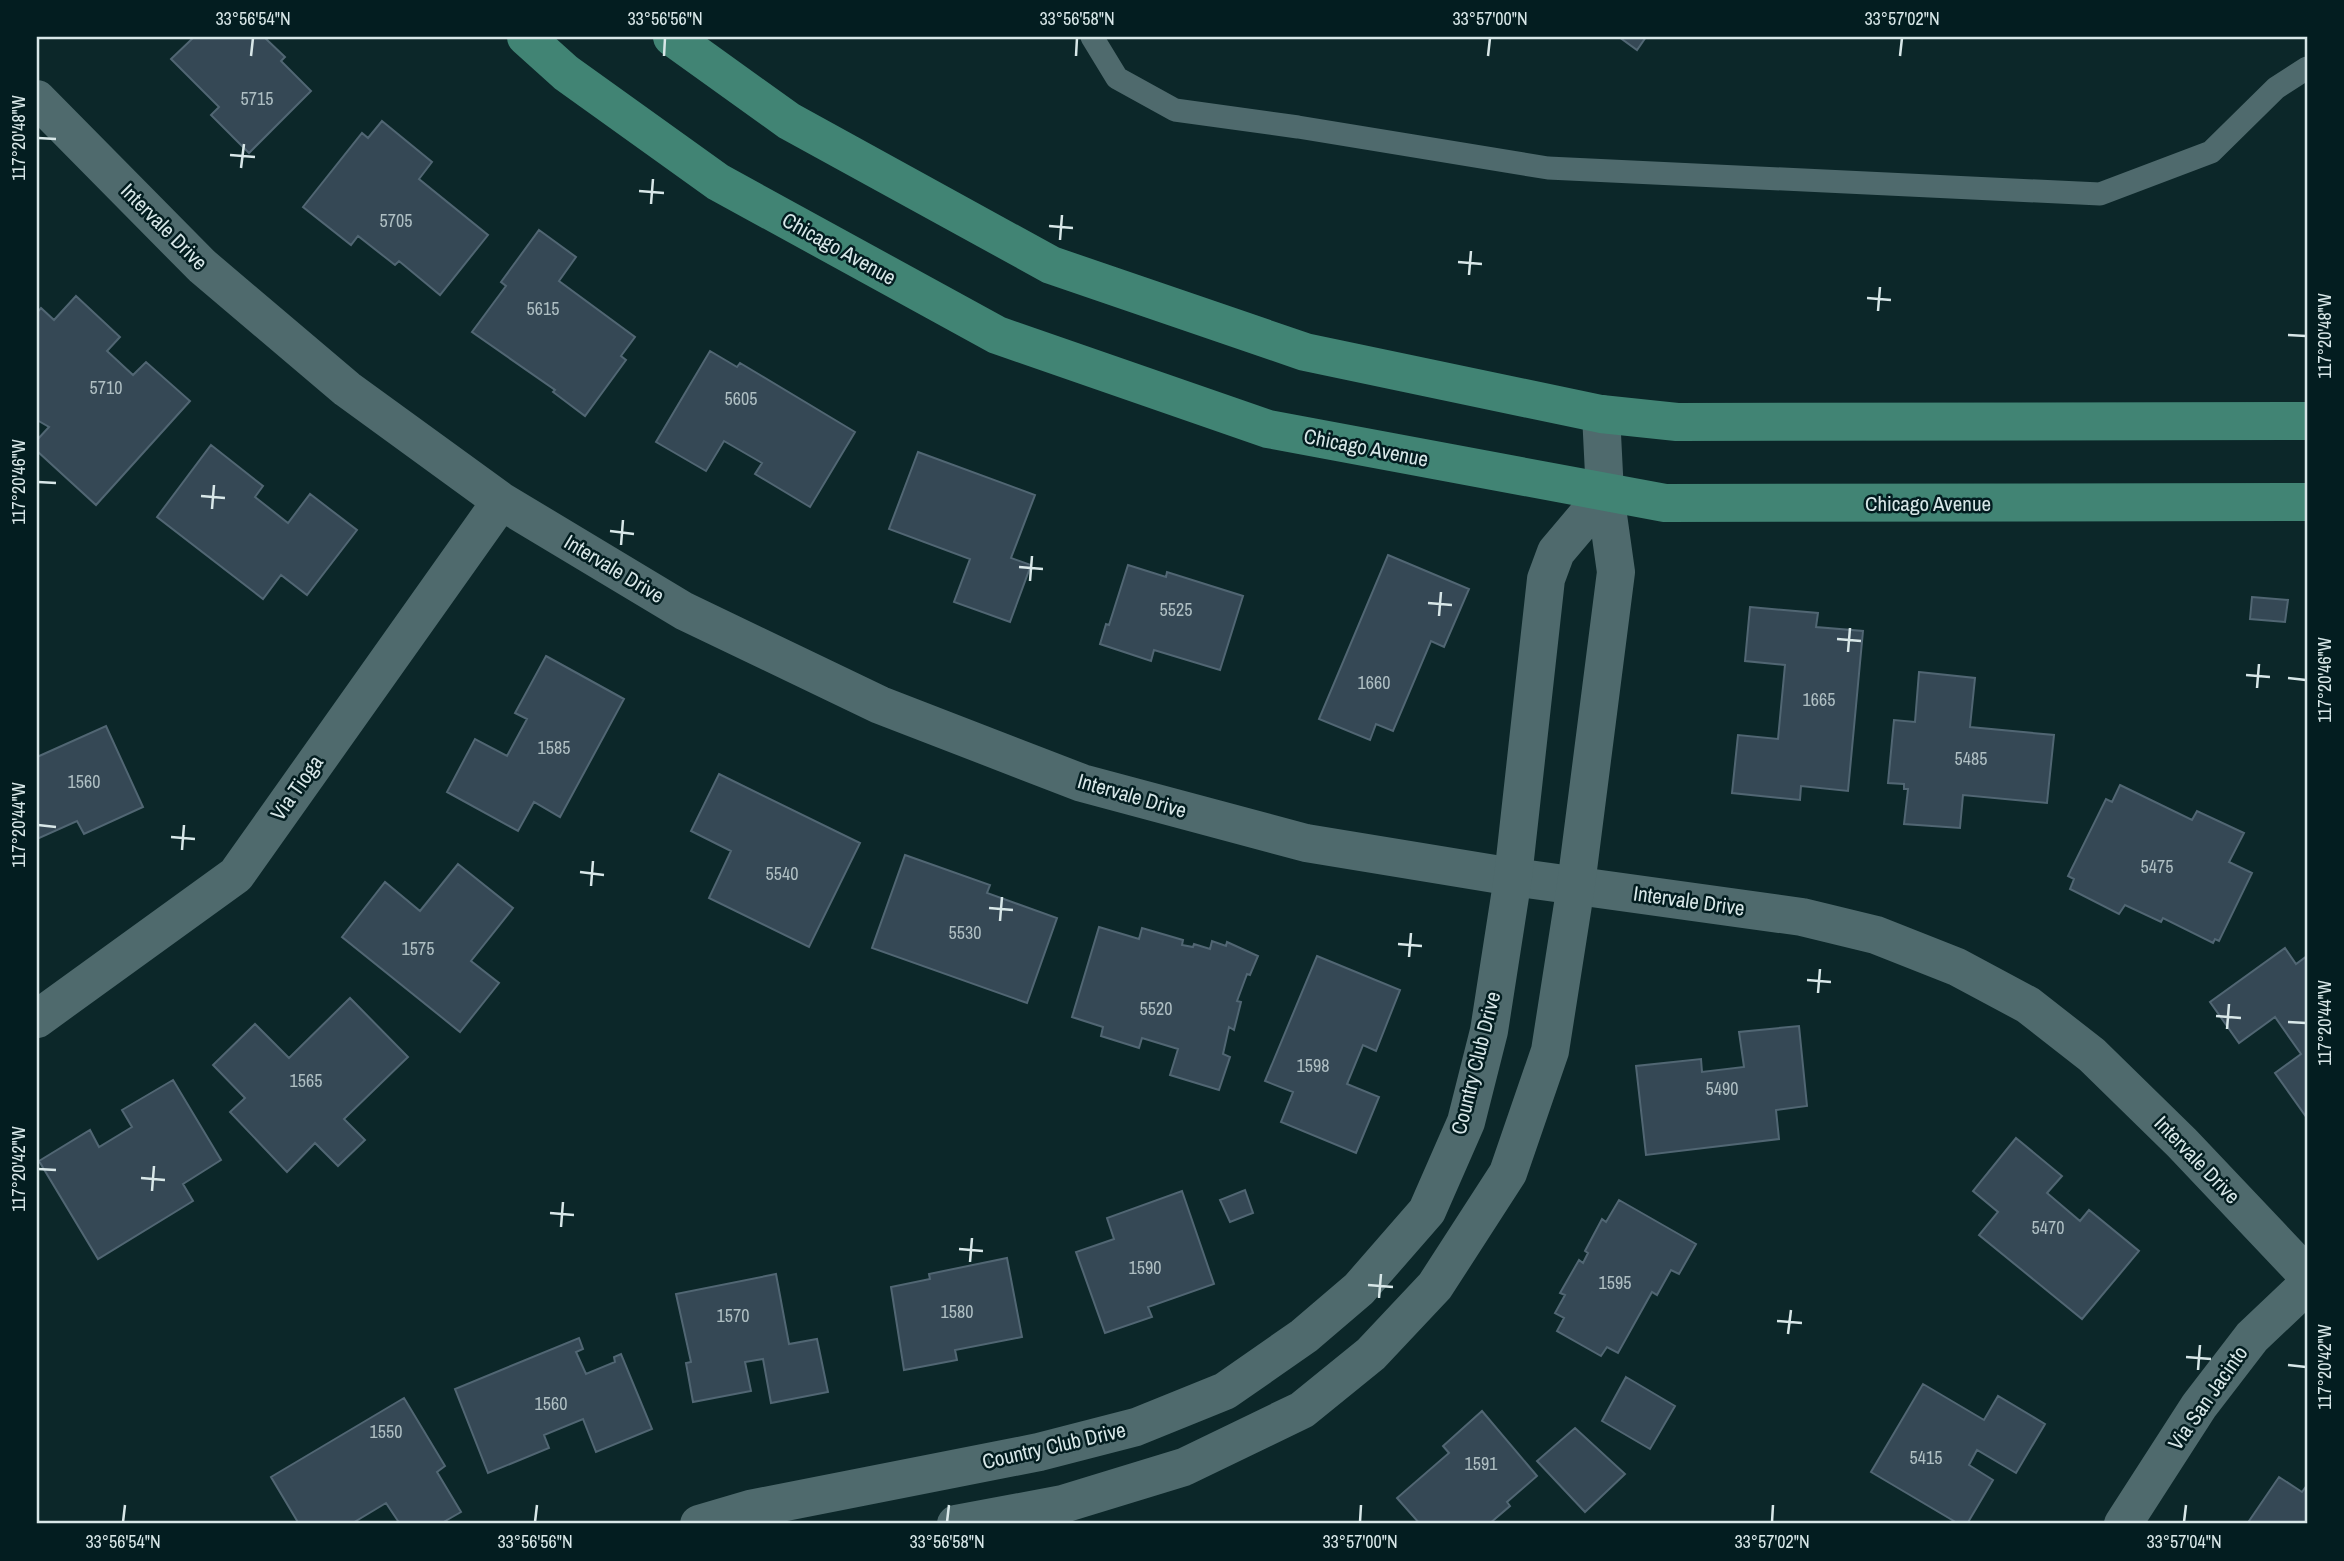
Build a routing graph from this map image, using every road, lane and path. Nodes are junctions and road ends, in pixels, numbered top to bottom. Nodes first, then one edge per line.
1 (526, 37) edge
2 (673, 37) edge
3 (1092, 37) edge
4 (2307, 68) edge
5 (37, 99) edge
6 (1601, 414) junction
7 (2307, 421) edge
8 (1605, 494) junction
9 (501, 501) junction
10 (2307, 502) edge
11 (1513, 877) junction
12 (1576, 885) junction
13 (37, 1019) edge
14 (2307, 1275) edge
15 (2307, 1285) edge
16 (699, 1524) edge
17 (956, 1524) edge
18 (2123, 1524) edge

1 - 8 main road, Chicago Avenue
2 - 6 main road
3 - 4 lane
5 - 9 street, Intervale Drive
6 - 7 main road
6 - 8 street
8 - 10 main road, Chicago Avenue
8 - 11 street, Country Club Drive
8 - 12 street
9 - 11 street, Intervale Drive
9 - 13 street, Via Tioga
11 - 12 street, Intervale Drive
11 - 16 street, Country Club Drive
12 - 14 street, Intervale Drive
12 - 17 street
15 - 18 street, Via San Jacinto

